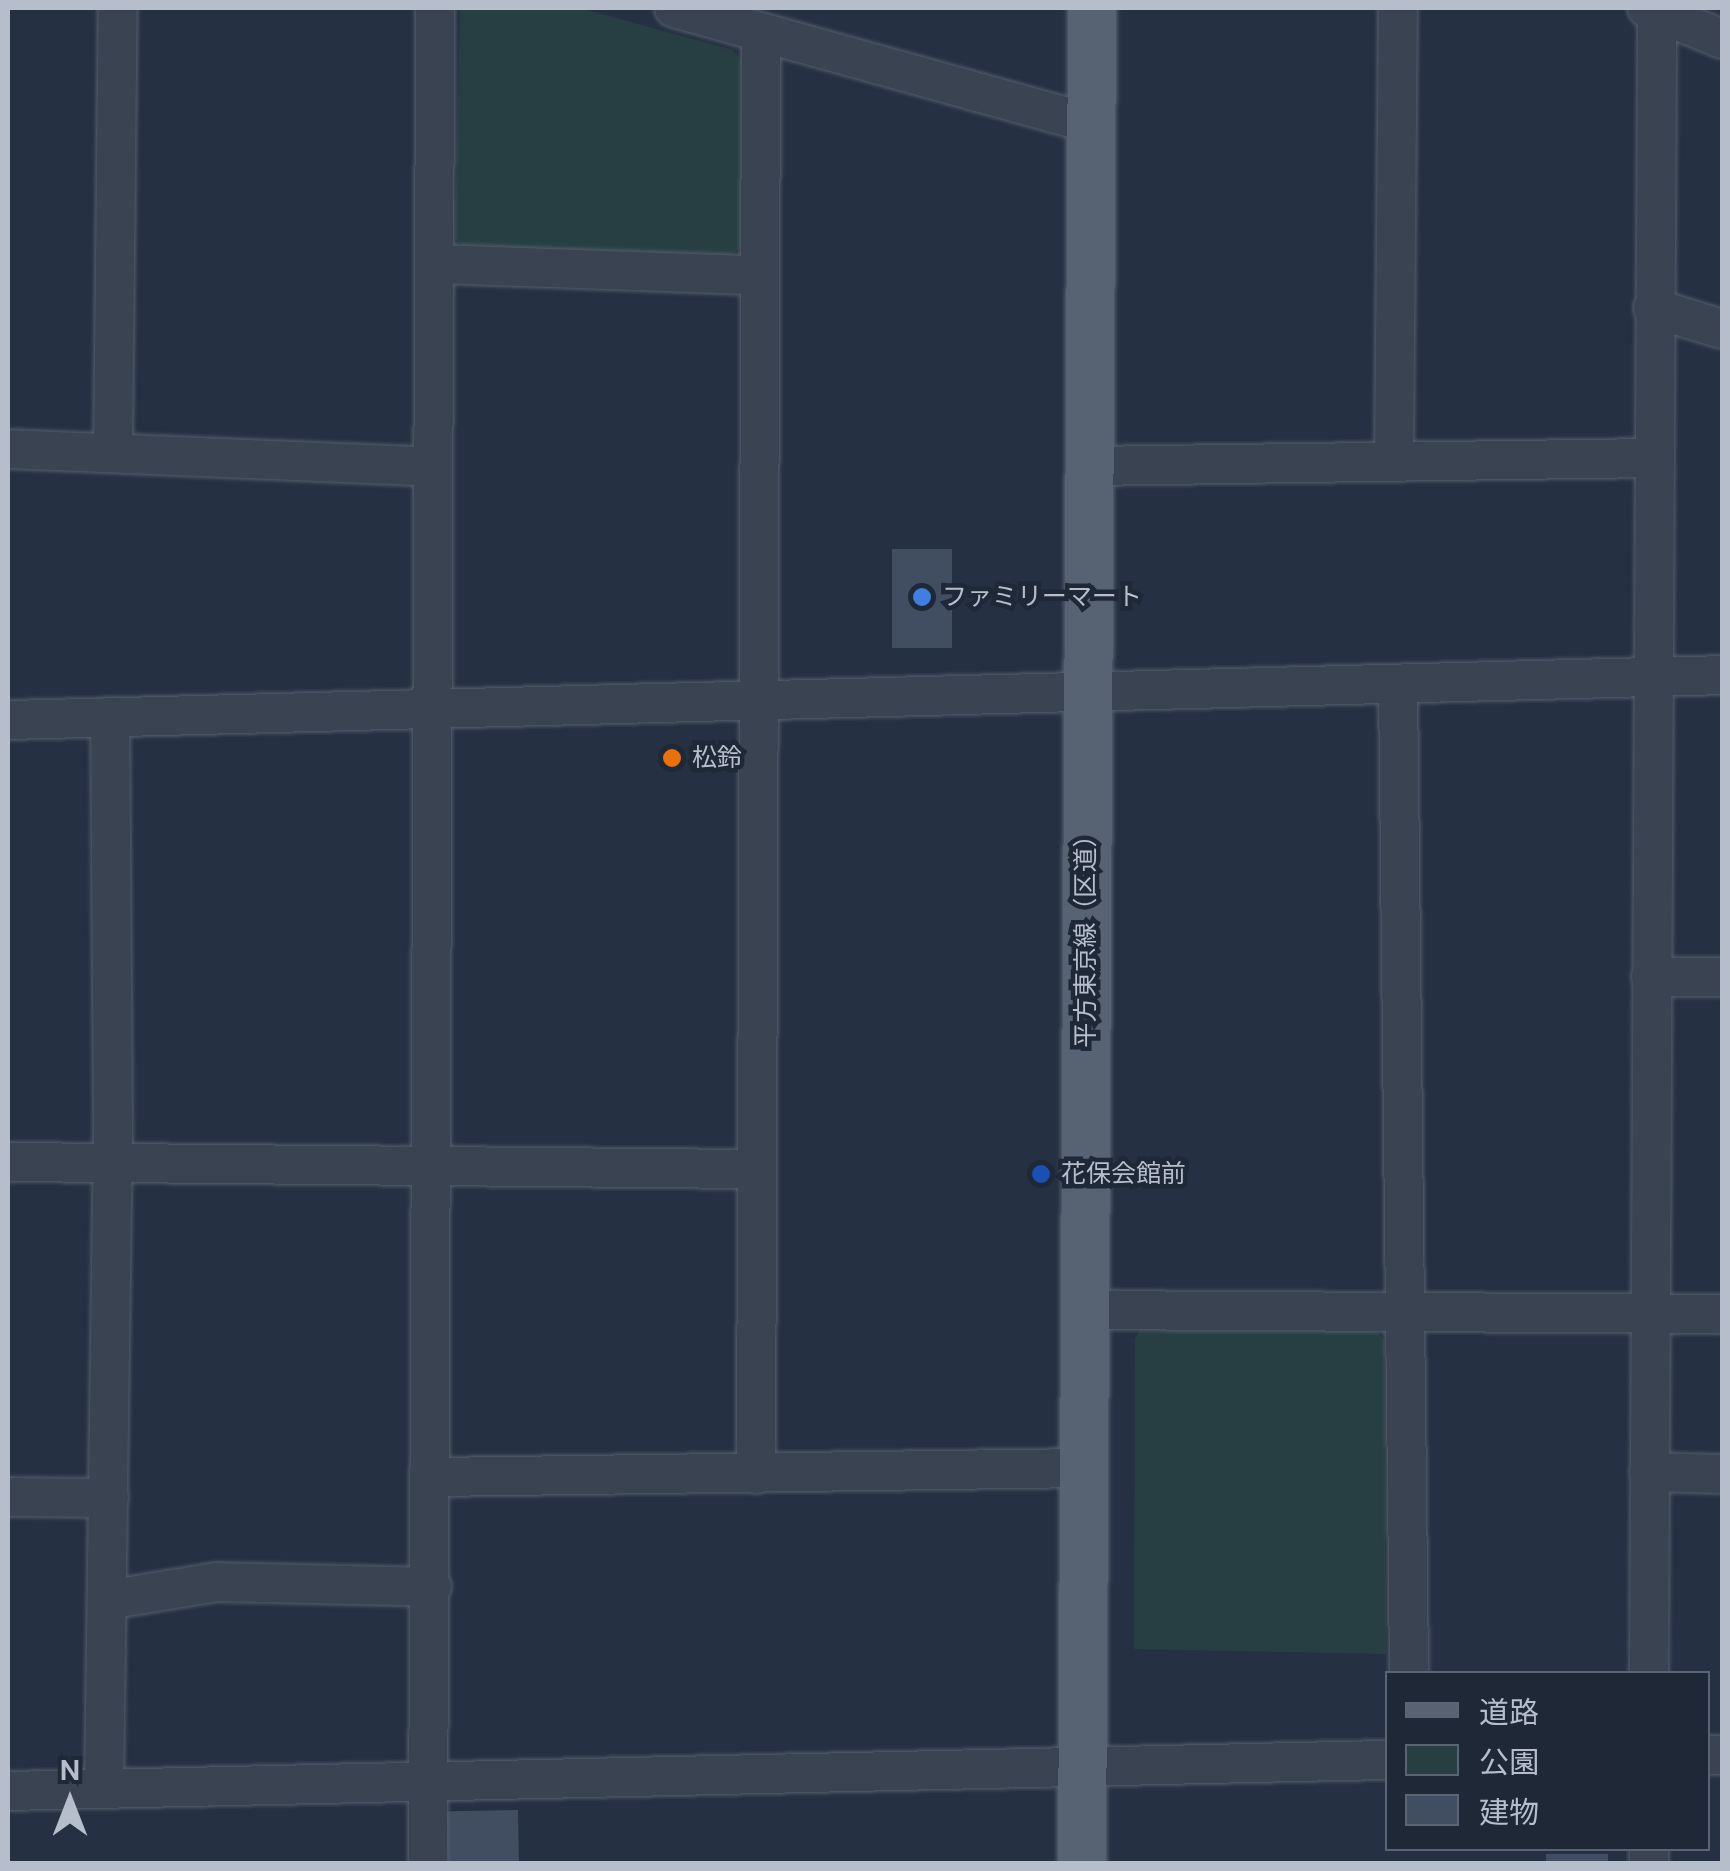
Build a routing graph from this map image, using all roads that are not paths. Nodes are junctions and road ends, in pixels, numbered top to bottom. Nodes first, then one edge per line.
1 (118, 8) edge
2 (435, 8) edge
3 (674, 8) edge
4 (1092, 8) edge
5 (1398, 8) edge
6 (1653, 9) edge
7 (761, 33) junction
8 (1722, 39) edge
9 (1091, 124) junction
10 (434, 264) junction
11 (758, 275) junction
12 (1653, 308) junction
13 (1722, 329) edge
14 (8, 449) edge
15 (112, 453) junction
16 (1394, 457) junction
17 (1653, 458) junction
18 (1088, 466) junction
19 (432, 467) junction
20 (1722, 675) edge
21 (1654, 677) junction
22 (1398, 684) junction
23 (1086, 692) junction
24 (756, 699) junction
25 (433, 709) junction
26 (110, 718) junction
27 (8, 720) edge
28 (1651, 977) junction
29 (1722, 977) edge
30 (8, 1162) edge
31 (112, 1162) junction
32 (432, 1167) junction
33 (758, 1169) junction
34 (1085, 1310) junction
35 (1406, 1312) junction
36 (1649, 1314) junction
37 (1722, 1314) edge
38 (1085, 1468) junction
39 (1649, 1472) junction
40 (756, 1474) junction
41 (1722, 1474) edge
42 (434, 1477) junction
43 (8, 1497) edge
44 (109, 1498) junction
45 (432, 1588) junction
46 (107, 1600) junction
47 (1409, 1671) edge
48 (1648, 1671) edge
49 (1385, 1760) edge
50 (1082, 1766) junction
51 (429, 1780) junction
52 (104, 1788) junction
53 (8, 1791) edge
54 (428, 1864) edge
55 (1082, 1864) edge

1 - 15 street
2 - 10 street
3 - 7 street
4 - 9 main road, 平方東京線（区道）
5 - 16 street
6 - 8 street
6 - 12 street
7 - 9 street
7 - 11 street
9 - 18 main road, 平方東京線（区道）
10 - 11 street
10 - 19 street
11 - 24 street
12 - 13 street
12 - 17 street
14 - 15 street
15 - 19 street
16 - 17 street
16 - 18 street
17 - 21 street
18 - 23 main road, 平方東京線（区道）
19 - 25 street
20 - 21 street
21 - 22 street
21 - 28 street
22 - 23 street
22 - 35 street
23 - 24 street
23 - 34 main road, 平方東京線（区道）
24 - 25 street
24 - 33 street
25 - 26 street
25 - 32 street
26 - 27 street
26 - 31 street
28 - 29 street
28 - 36 street
30 - 31 street
31 - 32 street
31 - 44 street
32 - 33 street
32 - 42 street
33 - 40 street
34 - 35 street
34 - 38 main road, 平方東京線（区道）
35 - 36 street
35 - 47 street
36 - 37 street
36 - 39 street
38 - 40 street
38 - 50 main road, 平方東京線（区道）
39 - 41 street
39 - 48 street
40 - 42 street
42 - 45 street
43 - 44 street
44 - 46 street
45 - 46 street
45 - 51 street
46 - 52 street
49 - 50 street
50 - 51 street
50 - 55 main road, 平方東京線（区道）
51 - 52 street
51 - 54 street
52 - 53 street

